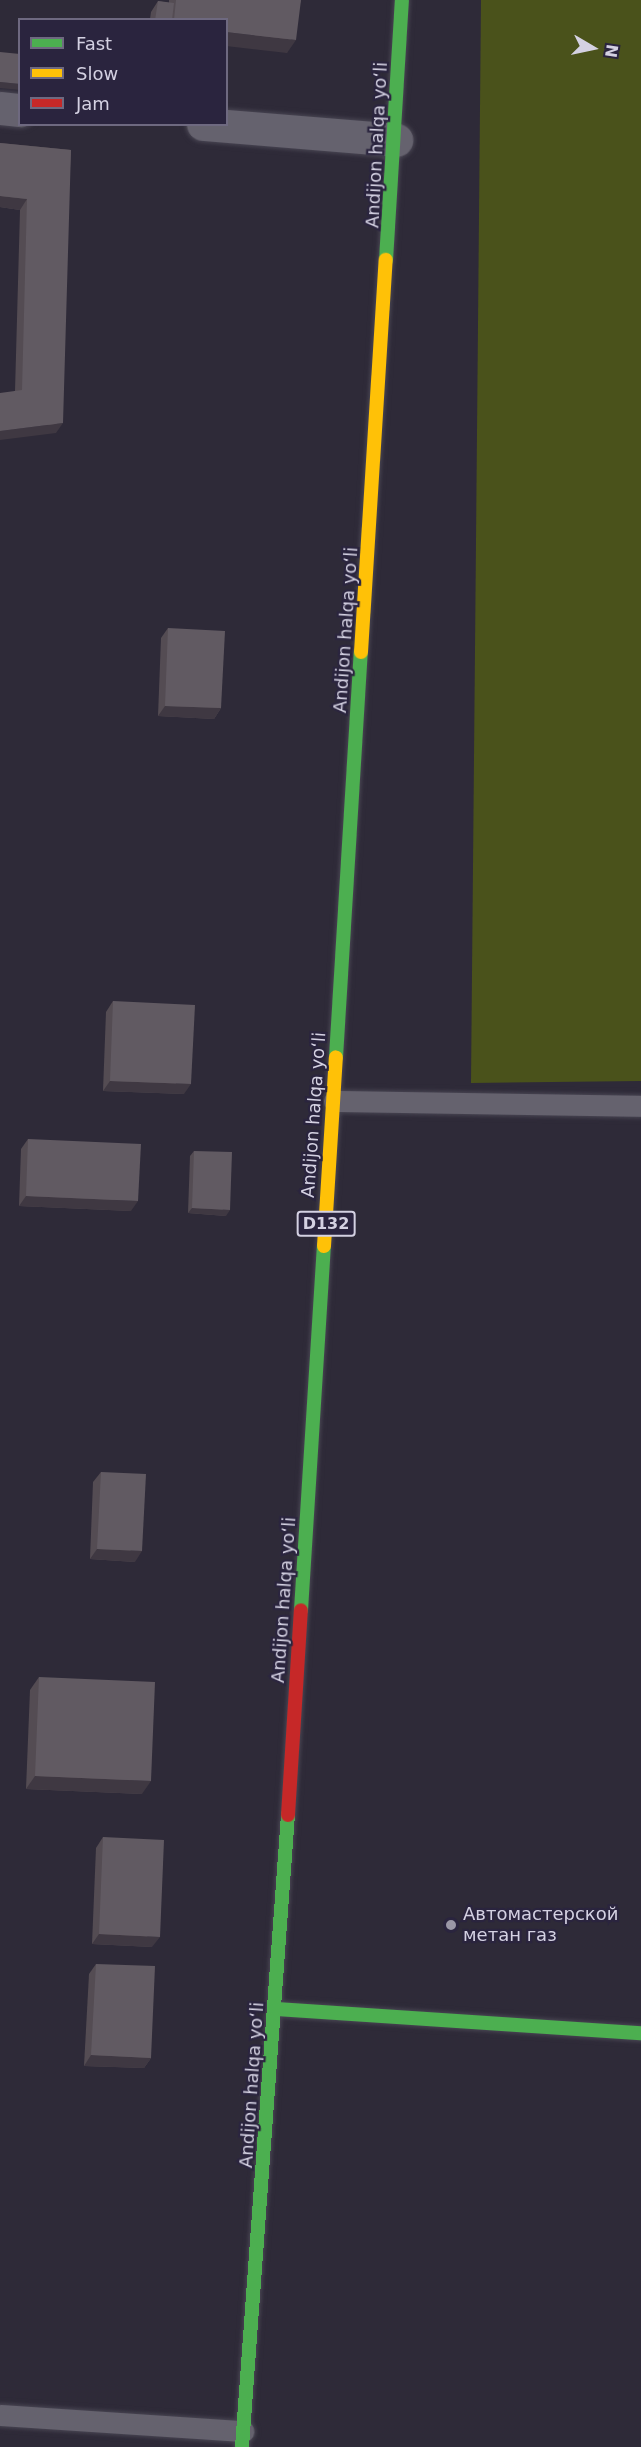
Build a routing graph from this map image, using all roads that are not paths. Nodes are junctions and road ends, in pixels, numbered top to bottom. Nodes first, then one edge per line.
1 (402, 0) edge
2 (0, 108) edge
3 (18, 110) edge
4 (227, 126) edge
5 (396, 140) junction
6 (334, 1101) junction
7 (641, 1106) edge
8 (276, 2009) junction
9 (641, 2033) edge
10 (0, 2415) edge
11 (242, 2439) edge

1 - 5 main road, Andijon halqa yo‘li / D132
2 - 3 street
4 - 5 street
5 - 6 main road, Andijon halqa yo‘li / D132
6 - 7 lane
6 - 8 main road, Andijon halqa yo‘li / D132
8 - 9 main road
8 - 11 main road, Andijon halqa yo‘li / D132
10 - 11 lane

